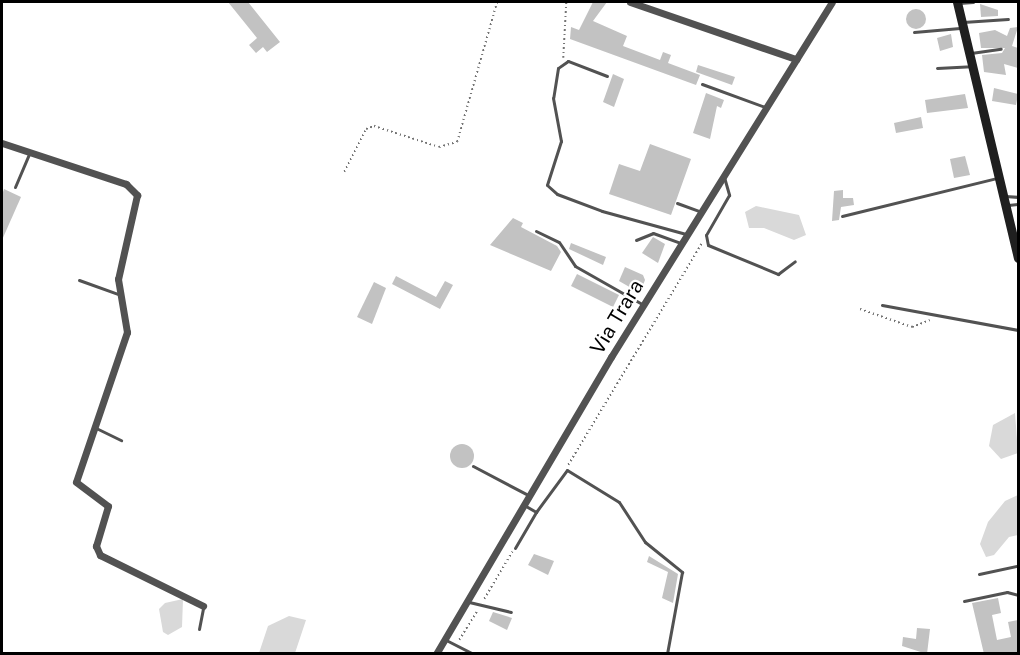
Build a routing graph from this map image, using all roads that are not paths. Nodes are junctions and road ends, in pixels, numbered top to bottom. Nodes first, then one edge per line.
1 (630, 2) edge
2 (832, 2) edge
3 (957, 2) edge
4 (973, 2) edge
5 (1008, 19) dead end
6 (962, 25) junction
7 (914, 32) dead end
8 (1001, 49) dead end
9 (969, 54) junction
10 (796, 59) junction
11 (972, 66) junction
12 (937, 68) dead end
13 (607, 76) dead end
14 (702, 84) dead end
15 (766, 108) junction
16 (2, 143) edge
17 (30, 152) junction
18 (724, 175) junction
19 (998, 177) junction
20 (15, 187) dead end
21 (1018, 197) edge
22 (1004, 200) junction
23 (677, 203) dead end
24 (1018, 204) edge
25 (701, 212) junction
26 (842, 216) dead end
27 (536, 231) dead end
28 (687, 234) junction
29 (1015, 234) edge
30 (636, 240) dead end
31 (681, 244) junction
32 (1018, 254) edge
33 (795, 261) dead end
34 (79, 280) dead end
35 (120, 294) junction
36 (644, 304) junction
37 (882, 305) dead end
38 (1018, 330) edge
39 (94, 427) junction
40 (121, 440) dead end
41 (473, 466) dead end
42 (530, 496) junction
43 (524, 505) junction
44 (536, 512) junction
45 (515, 548) dead end
46 (1018, 566) edge
47 (978, 574) dead end
48 (1018, 595) edge
49 (467, 601) junction
50 (964, 601) dead end
51 (203, 606) joint
52 (511, 612) dead end
53 (199, 629) dead end
54 (445, 639) junction
55 (436, 654) edge
56 (474, 654) edge
57 (667, 654) edge

1 - 10 street
2 - 10 street, Via Trara
3 - 4 lane
3 - 6 main road
5 - 6 lane
6 - 7 lane
6 - 9 main road
8 - 9 lane
9 - 11 main road
10 - 15 street, Via Trara
11 - 12 lane
11 - 19 main road
13 - 28 lane
14 - 15 lane
15 - 18 street, Via Trara
16 - 17 street
17 - 20 lane
17 - 35 street
18 - 25 street, Via Trara
18 - 33 lane
19 - 22 main road
19 - 26 lane
21 - 22 lane
22 - 24 lane
22 - 29 main road
23 - 25 lane
25 - 28 street, Via Trara
27 - 36 lane
28 - 31 street, Via Trara
29 - 32 main road
30 - 31 lane
31 - 36 street, Via Trara
34 - 35 lane
35 - 39 street
36 - 42 street, Via Trara
37 - 38 lane
39 - 40 lane
39 - 51 street
41 - 42 lane
42 - 43 street, Via Trara
43 - 44 lane
43 - 49 street, Via Trara
44 - 45 lane
44 - 57 lane
46 - 47 lane
48 - 50 lane
49 - 52 lane
49 - 54 street, Via Trara
51 - 53 lane
54 - 55 street, Via Trara
54 - 56 lane

